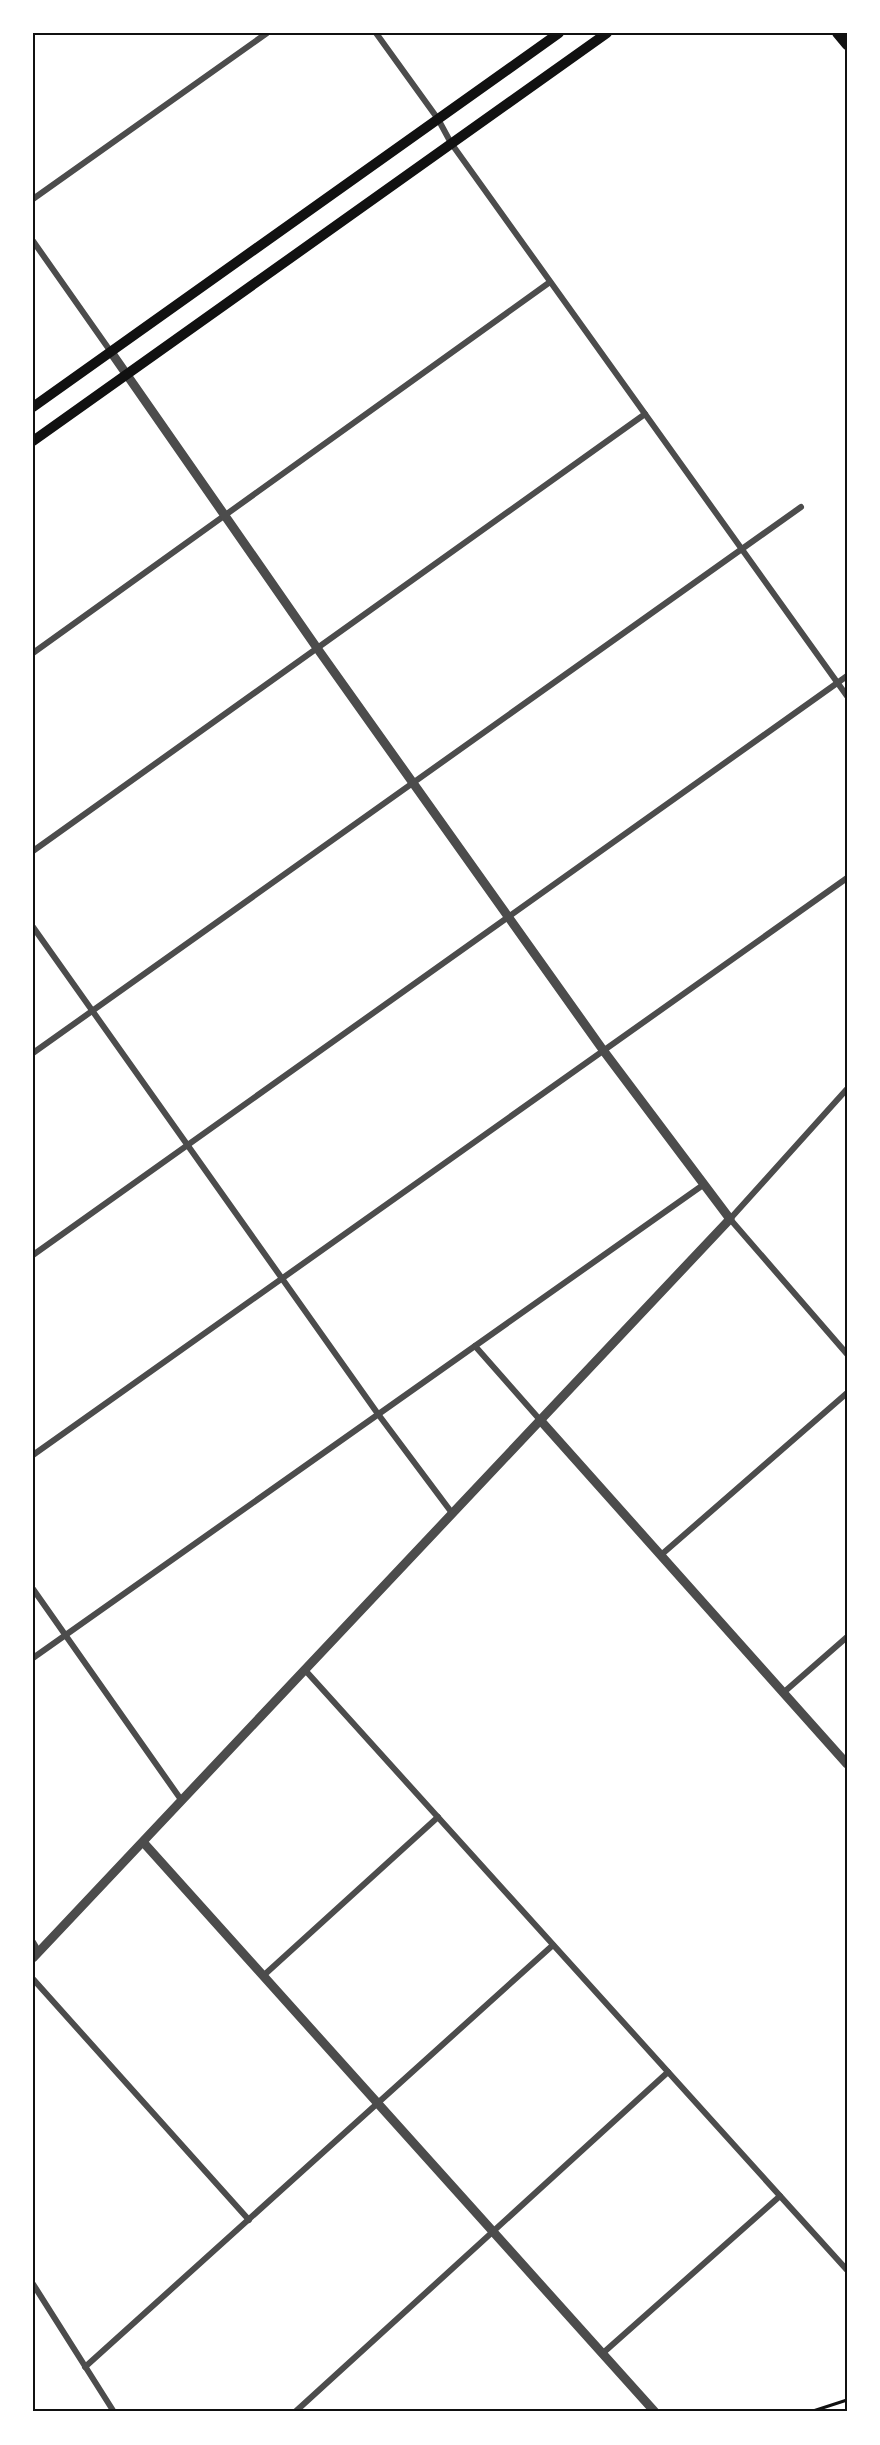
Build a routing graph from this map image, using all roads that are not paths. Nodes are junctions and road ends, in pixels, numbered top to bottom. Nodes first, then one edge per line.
1 (267, 33) edge
2 (376, 33) edge
3 (559, 33) edge
4 (606, 33) edge
5 (837, 33) edge
6 (847, 45) edge
7 (438, 119) junction
8 (451, 143) junction
9 (33, 199) edge
10 (33, 241) edge
11 (550, 282) junction
12 (111, 352) junction
13 (127, 374) junction
14 (33, 407) edge
15 (645, 414) junction
16 (33, 441) edge
17 (801, 507) dead end
18 (225, 516) junction
19 (742, 549) junction
20 (318, 648) junction
21 (33, 652) edge
22 (847, 676) edge
23 (837, 683) junction
24 (847, 696) edge
25 (414, 783) junction
26 (33, 851) edge
27 (847, 878) edge
28 (509, 916) junction
29 (33, 927) edge
30 (93, 1010) junction
31 (603, 1050) junction
32 (33, 1053) edge
33 (847, 1089) edge
34 (188, 1144) junction
35 (703, 1185) junction
36 (730, 1219) junction
37 (33, 1255) edge
38 (282, 1278) junction
39 (475, 1346) junction
40 (847, 1354) edge
41 (847, 1393) edge
42 (378, 1414) junction
43 (541, 1420) junction
44 (33, 1455) edge
45 (452, 1513) junction
46 (661, 1555) junction
47 (33, 1589) edge
48 (65, 1635) junction
49 (847, 1636) edge
50 (33, 1658) edge
51 (305, 1670) junction
52 (783, 1693) junction
53 (847, 1764) edge
54 (182, 1801) junction
55 (438, 1817) junction
56 (143, 1842) junction
57 (33, 1942) edge
58 (553, 1945) junction
59 (36, 1955) edge
60 (263, 1976) junction
61 (33, 1979) edge
62 (668, 2072) junction
63 (378, 2103) junction
64 (780, 2196) junction
65 (249, 2220) junction
66 (494, 2231) junction
67 (847, 2270) edge
68 (33, 2284) edge
69 (603, 2353) junction
70 (86, 2367) junction
71 (114, 2412) edge
72 (295, 2412) edge
73 (655, 2412) edge

1 - 9 street
2 - 7 street
3 - 7 main road
4 - 8 main road
5 - 6 main road
7 - 8 street
7 - 12 main road
8 - 11 street
8 - 13 main road
10 - 12 street
11 - 15 street
11 - 18 street
12 - 13 street
12 - 14 main road
13 - 16 main road
13 - 18 street
15 - 19 street
15 - 20 street
17 - 19 street
18 - 20 street
18 - 21 street
19 - 23 street
19 - 25 street
20 - 25 street
20 - 26 street
22 - 23 street
23 - 24 street
23 - 28 street
25 - 28 street
25 - 30 street
27 - 31 street
28 - 31 street
28 - 34 street
29 - 30 street
30 - 32 street
30 - 34 street
31 - 35 street
31 - 38 street
33 - 36 street
34 - 37 street
34 - 38 street
35 - 36 street
35 - 39 street
36 - 40 street
36 - 43 street
38 - 42 street
38 - 44 street
39 - 42 street
39 - 43 street
41 - 46 street
42 - 45 street
42 - 48 street
43 - 45 street
43 - 46 street
45 - 51 street
46 - 52 street
47 - 48 street
48 - 50 street
48 - 54 street
49 - 52 street
51 - 54 street
51 - 55 street
52 - 53 street
54 - 56 street
55 - 58 street
55 - 60 street
56 - 59 street
56 - 60 street
57 - 59 street
58 - 62 street
58 - 63 street
60 - 63 street
61 - 65 street
62 - 64 street
62 - 66 street
63 - 65 street
63 - 66 street
64 - 67 street
64 - 69 street
65 - 70 street
66 - 69 street
66 - 72 street
68 - 70 street
69 - 73 street
70 - 71 street

